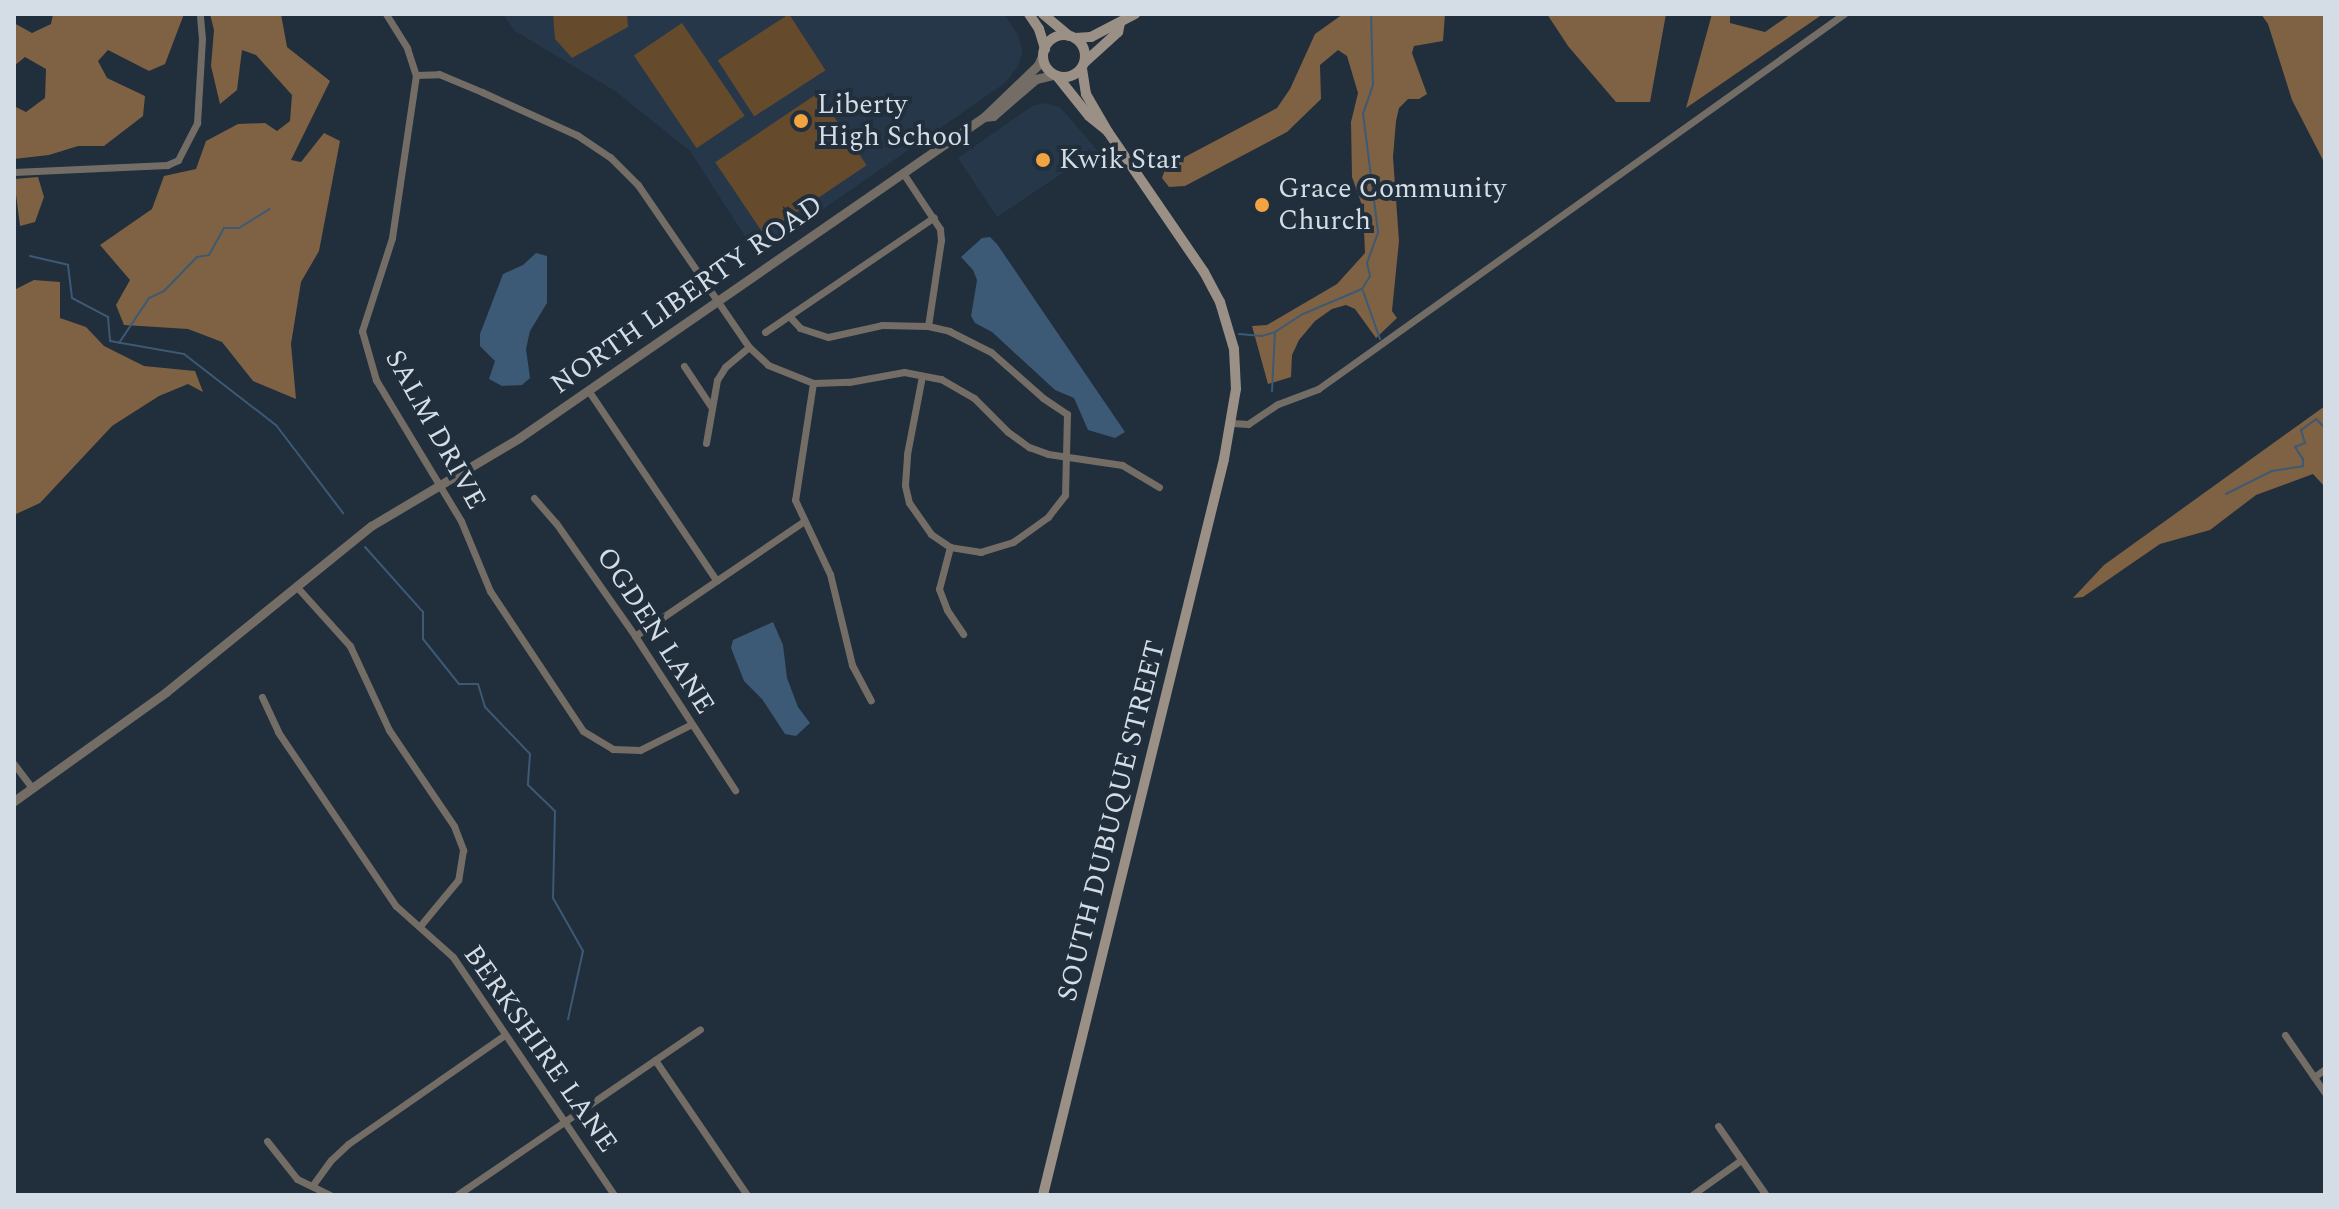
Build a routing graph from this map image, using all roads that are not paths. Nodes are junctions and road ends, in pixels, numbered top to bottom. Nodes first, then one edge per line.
1 (386, 14) edge
2 (1029, 14) edge
3 (1043, 14) edge
4 (1135, 14) edge
5 (1844, 14) edge
6 (200, 17) dead end
7 (1120, 23) junction
8 (1072, 37) junction
9 (1044, 51) junction
10 (1084, 65) junction
11 (416, 75) junction
12 (1056, 76) junction
13 (984, 117) junction
14 (1108, 132) junction
15 (14, 172) edge
16 (903, 173) junction
17 (934, 217) junction
18 (718, 300) junction
19 (789, 316) junction
20 (928, 326) junction
21 (765, 332) dead end
22 (749, 347) junction
23 (684, 366) dead end
24 (922, 376) junction
25 (813, 383) junction
26 (588, 390) junction
27 (712, 408) junction
28 (1232, 423) junction
29 (706, 443) dead end
30 (1066, 458) junction
31 (440, 485) junction
32 (1159, 487) dead end
33 (534, 498) dead end
34 (803, 522) junction
35 (950, 547) junction
36 (717, 581) junction
37 (296, 586) junction
38 (963, 634) dead end
39 (635, 636) junction
40 (262, 697) dead end
41 (871, 700) dead end
42 (690, 725) junction
43 (14, 764) edge
44 (32, 788) junction
45 (735, 790) dead end
46 (14, 801) edge
47 (420, 926) junction
48 (700, 1029) dead end
49 (505, 1035) junction
50 (2285, 1035) dead end
51 (655, 1060) junction
52 (2325, 1069) edge
53 (2314, 1077) junction
54 (2325, 1093) edge
55 (565, 1122) junction
56 (1718, 1126) dead end
57 (267, 1141) dead end
58 (1741, 1160) junction
59 (312, 1186) junction
60 (330, 1195) edge
61 (457, 1195) edge
62 (614, 1195) edge
63 (747, 1195) edge
64 (1043, 1195) edge
65 (1692, 1195) edge
66 (1766, 1195) edge

1 - 11 street
2 - 9 main road
3 - 8 main road
4 - 7 main road
5 - 28 street
6 - 15 street
7 - 8 main road
7 - 10 main road
8 - 9 main road
8 - 10 main road
9 - 12 main road
9 - 13 street, NORTH LIBERTY ROAD
10 - 12 main road
10 - 14 main road
11 - 18 street
11 - 31 street, SALM DRIVE
12 - 13 street, NORTH LIBERTY ROAD
12 - 14 main road
13 - 16 street, NORTH LIBERTY ROAD
14 - 28 main road, SOUTH DUBUQUE STREET
16 - 17 street
16 - 18 street, NORTH LIBERTY ROAD
17 - 19 street
17 - 20 street
18 - 22 street
18 - 26 street, NORTH LIBERTY ROAD
19 - 20 street
19 - 21 street
20 - 30 street
22 - 25 street
22 - 27 street
23 - 27 street
24 - 25 street
24 - 30 street
24 - 35 street
25 - 34 street
26 - 31 street, NORTH LIBERTY ROAD
26 - 36 street
27 - 29 street
28 - 64 main road, SOUTH DUBUQUE STREET
30 - 32 street
30 - 35 street
31 - 37 street, NORTH LIBERTY ROAD
31 - 42 street, SALM DRIVE
33 - 39 street, OGDEN LANE
34 - 36 street
34 - 41 street
35 - 38 street
36 - 39 street
37 - 44 street, NORTH LIBERTY ROAD
37 - 47 street
39 - 42 street, OGDEN LANE
40 - 47 street, BERKSHIRE LANE
42 - 45 street, OGDEN LANE
43 - 44 street
44 - 46 street, NORTH LIBERTY ROAD
47 - 49 street, BERKSHIRE LANE
48 - 51 street
49 - 55 street, BERKSHIRE LANE
49 - 59 street
50 - 53 street
51 - 55 street
51 - 63 street
52 - 53 street
53 - 54 street
55 - 61 street
55 - 62 street, BERKSHIRE LANE
56 - 58 street
57 - 59 street
58 - 65 street
58 - 66 street
59 - 60 street

